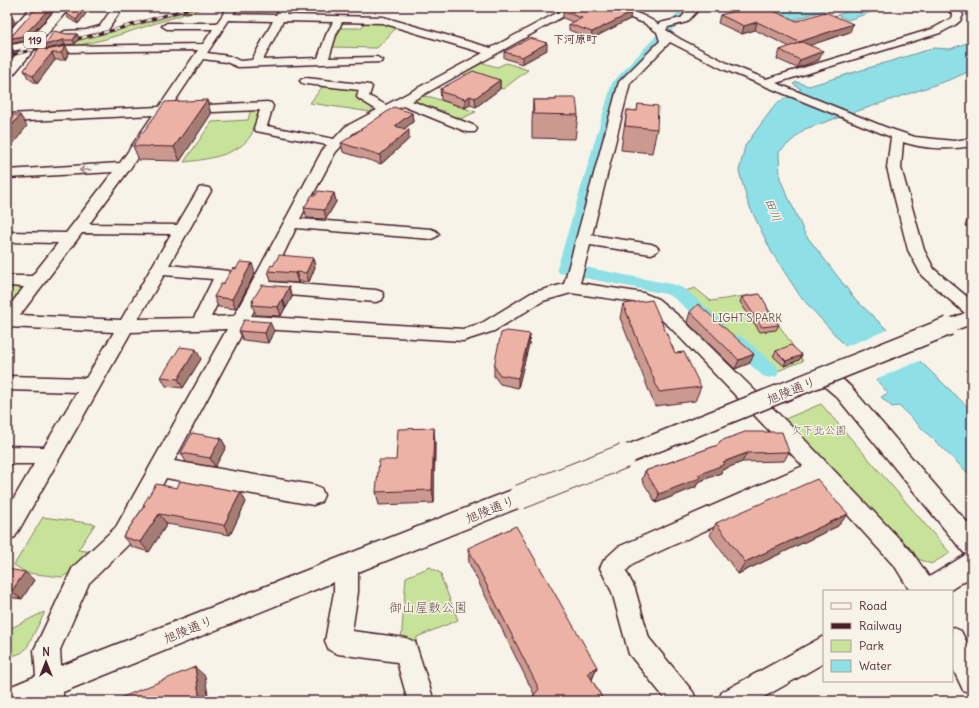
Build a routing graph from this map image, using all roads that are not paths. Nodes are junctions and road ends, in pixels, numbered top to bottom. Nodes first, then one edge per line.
1 (36, 7) edge
2 (64, 7) edge
3 (118, 7) edge
4 (285, 7) edge
5 (324, 7) edge
6 (575, 7) edge
7 (610, 7) edge
8 (696, 7) edge
9 (953, 8) edge
10 (966, 10) dead end
11 (227, 16) edge
12 (280, 17) junction
13 (319, 18) junction
14 (339, 19) junction
15 (167, 26) dead end
16 (661, 30) junction
17 (65, 34) edge
18 (7, 40) edge
19 (31, 44) junction
20 (7, 50) edge
21 (204, 52) junction
22 (493, 52) junction
23 (49, 53) edge
24 (377, 60) dead end
25 (322, 62) junction
26 (255, 64) junction
27 (7, 73) edge
28 (306, 82) dead end
29 (765, 83) junction
30 (402, 101) junction
31 (385, 110) junction
32 (164, 111) junction
33 (7, 118) edge
34 (471, 129) dead end
35 (897, 136) junction
36 (972, 142) edge
37 (336, 144) junction
38 (124, 167) junction
39 (7, 174) edge
40 (204, 191) dead end
41 (291, 223) junction
42 (182, 230) junction
43 (74, 233) junction
44 (431, 234) dead end
45 (7, 237) edge
46 (584, 239) junction
47 (651, 249) dead end
48 (159, 270) junction
49 (7, 282) edge
50 (37, 282) junction
51 (259, 287) junction
52 (571, 287) junction
53 (376, 296) dead end
54 (972, 310) edge
55 (972, 317) edge
56 (7, 321) edge
57 (241, 322) junction
58 (199, 324) junction
59 (126, 326) junction
60 (825, 376) junction
61 (7, 383) edge
62 (91, 385) junction
63 (7, 455) edge
64 (50, 456) junction
65 (161, 468) junction
66 (818, 469) junction
67 (313, 495) dead end
68 (7, 530) edge
69 (972, 545) edge
70 (972, 563) edge
71 (346, 566) junction
72 (923, 590) edge
73 (930, 590) edge
74 (953, 642) edge
75 (823, 650) edge
76 (972, 681) edge
77 (50, 692) edge
78 (7, 701) edge
79 (421, 701) edge
80 (684, 701) edge
81 (731, 701) edge

1 - 18 street
2 - 19 highway, 119
3 - 17 street
4 - 12 street
5 - 13 street
6 - 22 street
7 - 16 street
8 - 16 street
9 - 10 street
9 - 29 street
11 - 12 street
11 - 15 street
11 - 21 street
12 - 13 street
12 - 26 street
13 - 14 street
14 - 22 street
14 - 25 street
16 - 29 street
16 - 46 street
19 - 20 street
19 - 27 highway, 119
21 - 23 street
21 - 26 street
21 - 32 street
22 - 30 street
24 - 25 street
25 - 26 street
28 - 31 street
29 - 35 street
30 - 31 street
30 - 34 street
31 - 37 street
32 - 33 street
32 - 37 street
32 - 38 street
35 - 36 street
35 - 54 street
37 - 41 street
38 -> 39 street
38 - 43 street
40 - 42 street
41 - 44 street
41 - 51 street
42 - 43 street
42 - 48 street
43 - 45 street
43 - 50 street
46 - 47 street
46 - 52 street
48 - 58 street
48 - 59 street
49 - 50 street
50 - 56 street
51 - 53 street
51 - 57 street
52 - 57 street
52 - 66 street
55 - 60 street, 旭陵通り, bridge
56 - 59 street
57 - 58 street
57 - 65 street
58 - 59 street
59 - 62 street
60 - 69 street
60 - 71 street, 旭陵通り, bridge
61 - 62 street
62 - 64 street
63 - 64 street
64 - 68 street
65 - 67 street
65 - 77 street
66 - 72 street
66 - 80 street
70 - 73 street
71 - 77 street, 旭陵通り
71 - 79 street
74 - 76 street
75 - 81 street
77 - 78 street, 旭陵通り

